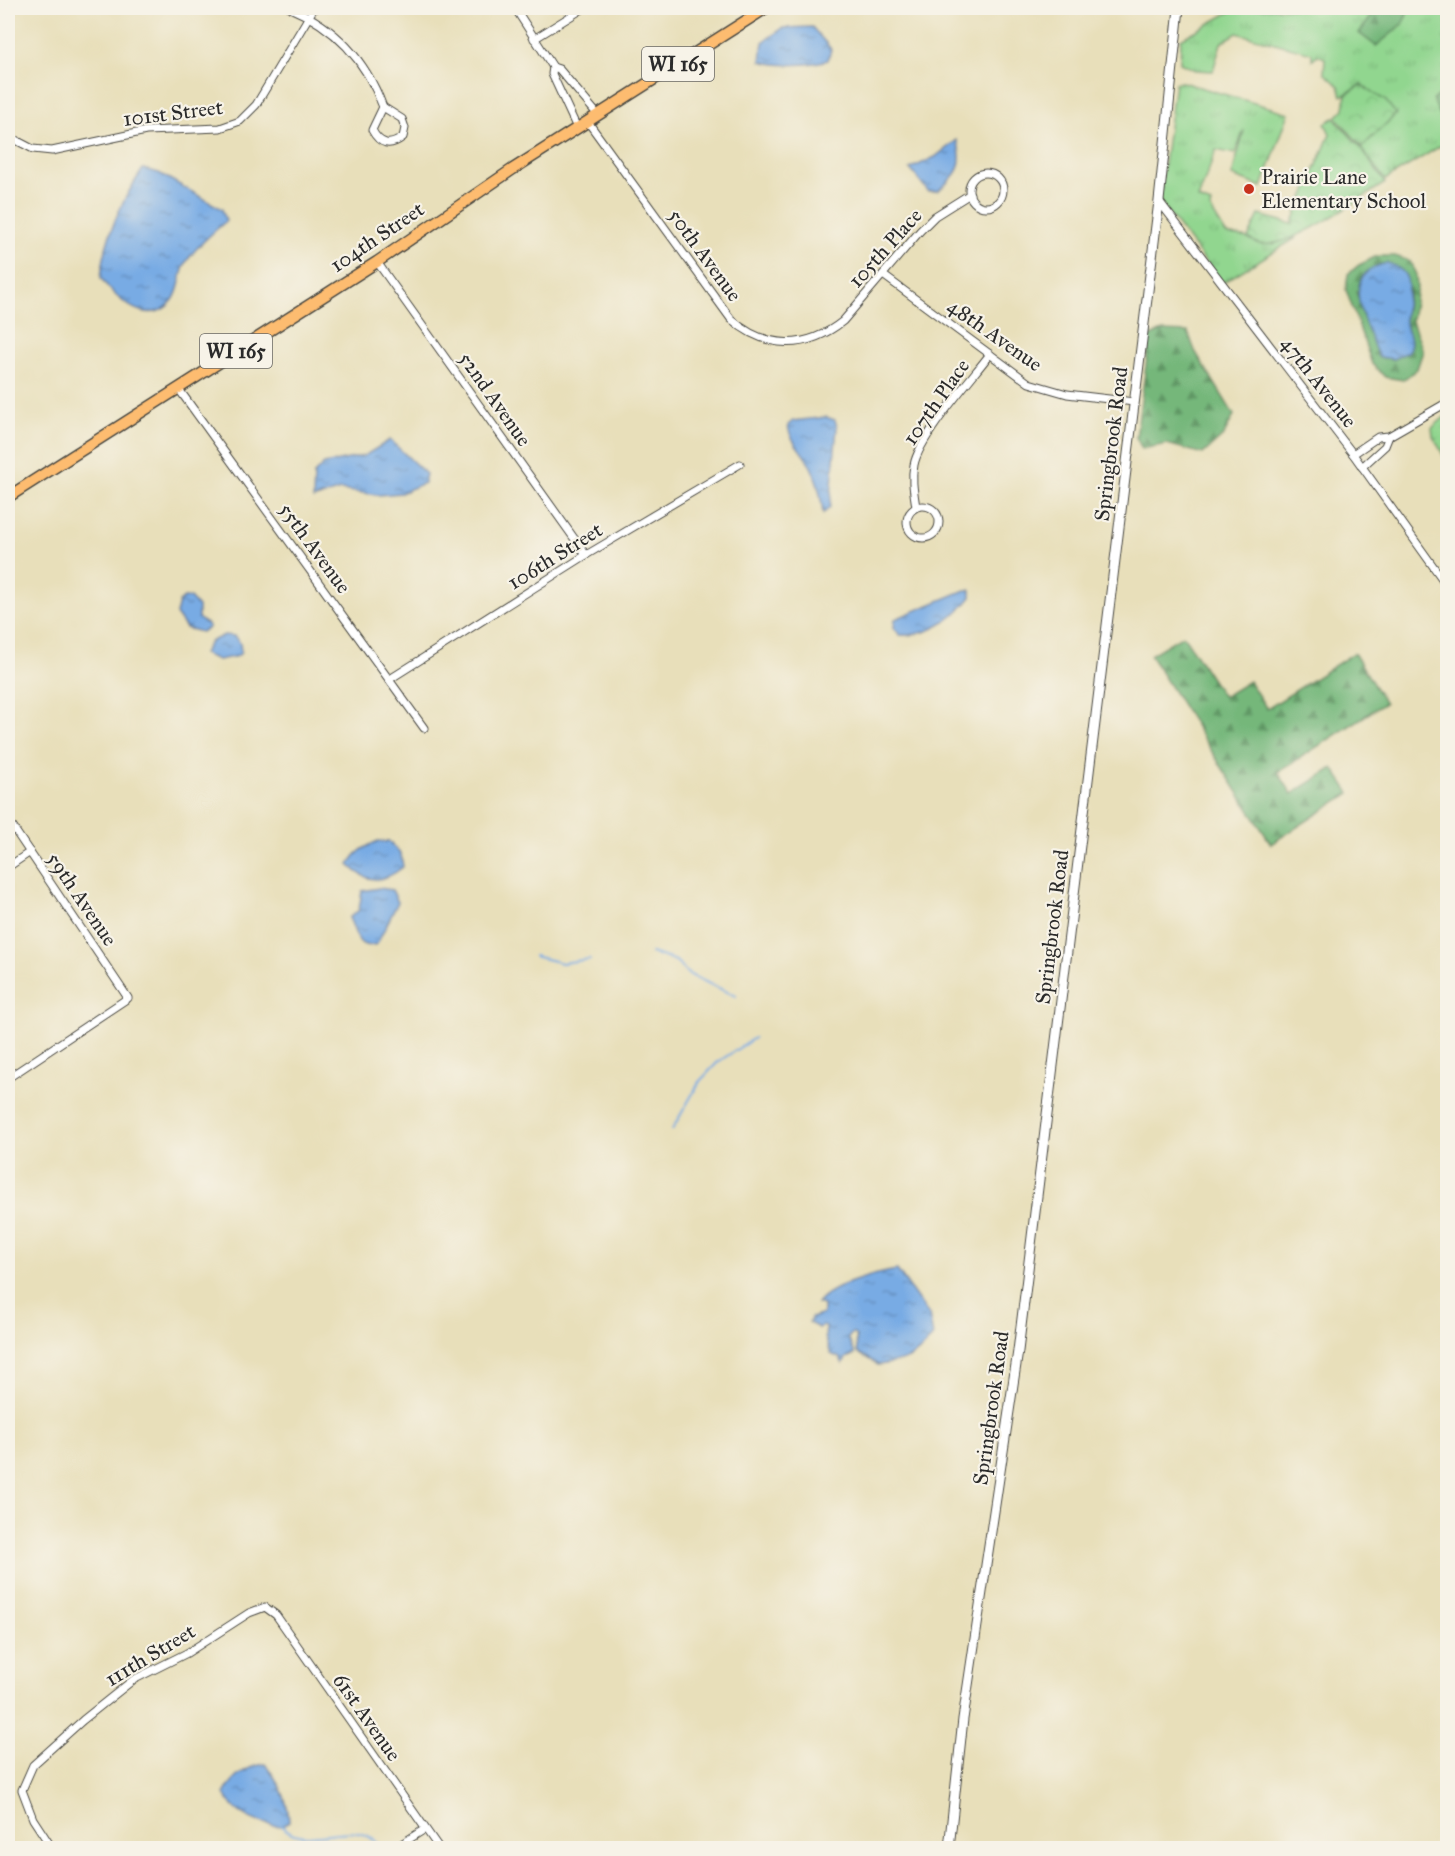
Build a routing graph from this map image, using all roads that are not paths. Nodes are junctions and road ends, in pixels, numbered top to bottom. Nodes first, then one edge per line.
1 (290, 8) edge
2 (314, 8) edge
3 (514, 8) edge
4 (584, 8) edge
5 (766, 8) edge
6 (1179, 8) edge
7 (309, 16) junction
8 (534, 39) junction
9 (554, 67) junction
10 (383, 107) junction
11 (598, 115) junction
12 (588, 122) junction
13 (577, 129) junction
14 (10, 138) edge
15 (970, 194) junction
16 (1159, 201) junction
17 (377, 262) junction
18 (883, 275) junction
19 (831, 331) joint
20 (990, 354) junction
21 (178, 388) junction
22 (1134, 402) junction
23 (1448, 402) edge
24 (1389, 436) junction
25 (1353, 453) junction
26 (740, 464) dead end
27 (1362, 467) junction
28 (8, 497) edge
29 (916, 507) junction
30 (586, 555) junction
31 (1448, 587) edge
32 (390, 679) junction
33 (424, 728) dead end
34 (8, 820) edge
35 (30, 852) junction
36 (8, 867) edge
37 (8, 1078) edge
38 (265, 1606) joint
39 (425, 1829) junction
40 (52, 1848) edge
41 (395, 1848) edge
42 (439, 1848) edge
43 (949, 1848) edge

1 - 7 street
2 - 7 street, 101st Street
3 - 8 street
4 - 8 street
5 - 11 main road, 104th Street / WI 165
6 - 16 street, Springbrook Road
7 - 10 street
7 - 14 street, 101st Street
8 - 9 street
9 - 11 street
9 - 13 street
10 - 10 street
11 - 12 main road, 104th Street / WI 165
12 - 13 main road, 104th Street / WI 165
12 - 19 street, 50th Avenue
13 - 17 main road, 104th Street / WI 165
15 - 15 street, 105th Place
15 - 18 street, 105th Place
16 - 22 street, Springbrook Road
16 - 25 street, 47th Avenue
17 - 21 main road, 104th Street / WI 165
17 - 30 street, 52nd Avenue
18 - 19 street, 105th Place
18 - 20 street, 48th Avenue
20 - 22 street, 48th Avenue
20 - 29 street, 107th Place
21 - 28 main road, 104th Street / WI 165
21 - 32 street, 55th Avenue
22 - 43 street, Springbrook Road
23 - 24 street
24 - 25 street
24 - 27 street
25 - 27 street, 47th Avenue
26 - 30 street, 106th Street
27 - 31 street, 47th Avenue
29 - 29 street, 107th Place
30 - 32 street, 106th Street
32 - 33 street, 55th Avenue
34 - 35 street, 59th Avenue
35 - 36 street
35 - 37 street, 59th Avenue
38 - 39 street, 61st Avenue
38 - 40 street, 111th Street
39 - 41 street
39 - 42 street, 61st Avenue

